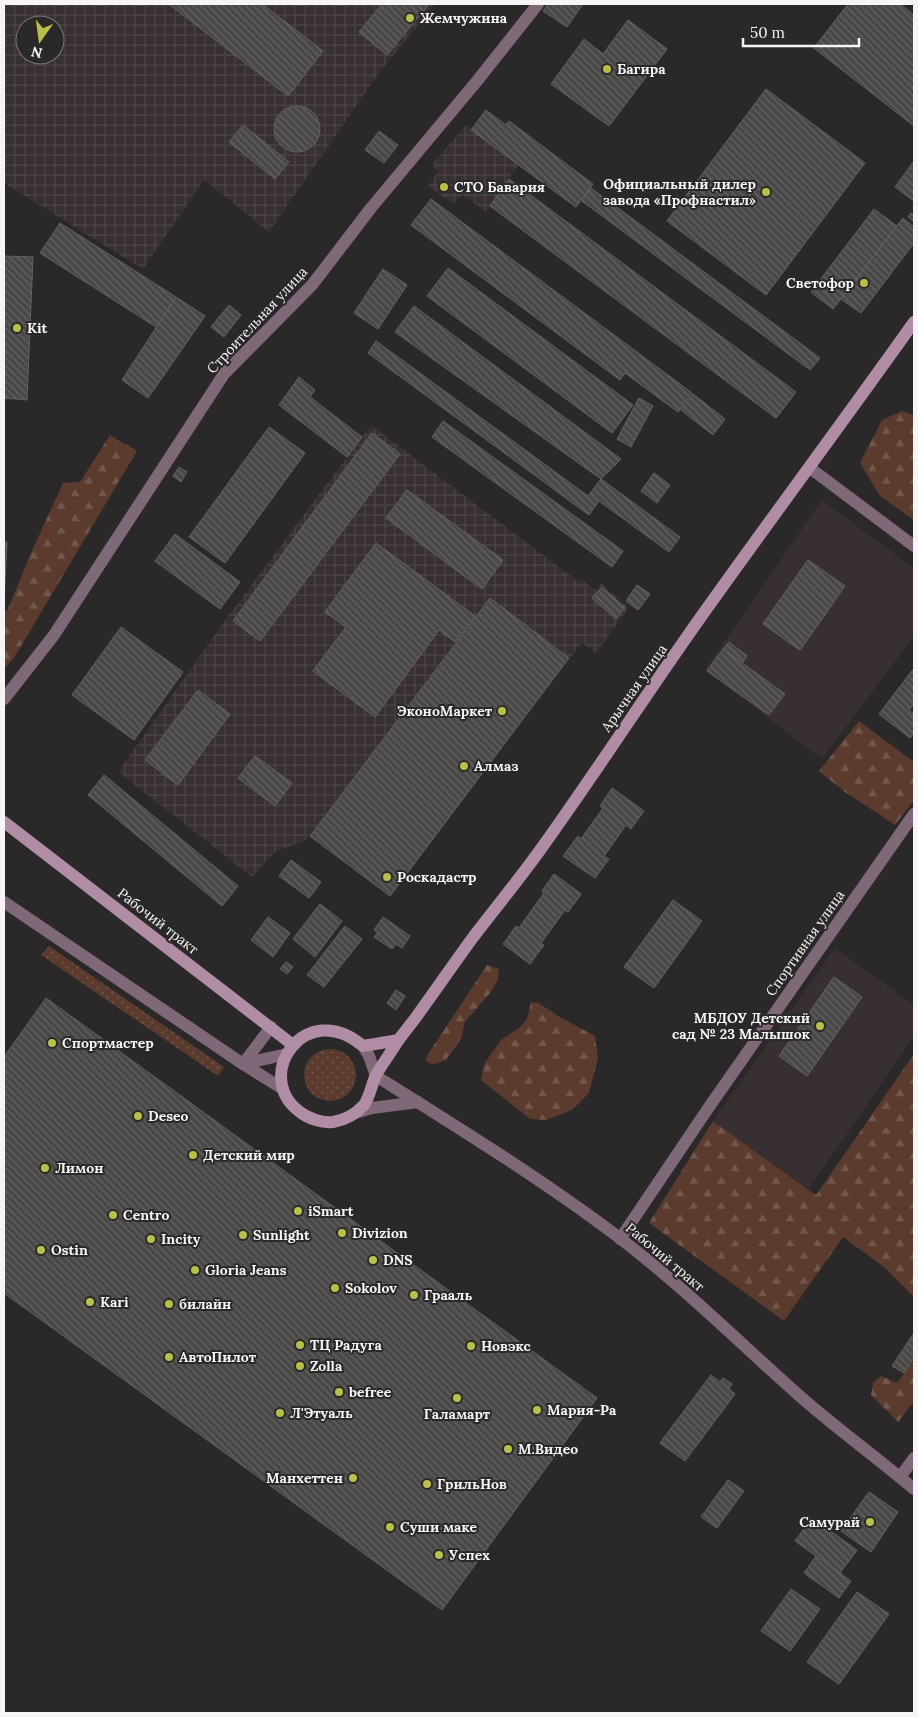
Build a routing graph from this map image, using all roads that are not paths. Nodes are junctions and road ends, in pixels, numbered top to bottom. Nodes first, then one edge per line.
1 (538, 4) edge
2 (914, 322) edge
3 (810, 468) junction
4 (914, 546) edge
5 (4, 699) edge
6 (914, 814) edge
7 (4, 822) edge
8 (4, 902) edge
9 (271, 1027) junction
10 (398, 1040) junction
11 (363, 1046) junction
12 (290, 1049) junction
13 (243, 1064) junction
14 (376, 1076) junction
15 (283, 1089) junction
16 (418, 1102) junction
17 (355, 1113) junction
18 (620, 1239) junction
19 (914, 1458) edge
20 (900, 1477) junction
21 (914, 1489) edge

1 - 5 street, Строительная улица
2 - 3 main road, Арычная улица
3 - 4 street
3 - 10 main road, Арычная улица
6 - 18 street, Спортивная улица
7 - 9 main road, Рабочий тракт
8 - 13 street
9 - 12 main road, Рабочий тракт
9 - 13 street
10 - 11 main road
10 - 14 main road, Арычная улица
11 - 12 main road
11 - 14 street
12 - 13 street
12 - 15 main road
13 - 15 street
14 - 16 street, Рабочий тракт
14 - 17 main road
15 - 17 main road
16 - 17 street
16 - 18 street, Рабочий тракт
18 - 20 street, Рабочий тракт
19 - 20 street
20 - 21 street, Рабочий тракт

